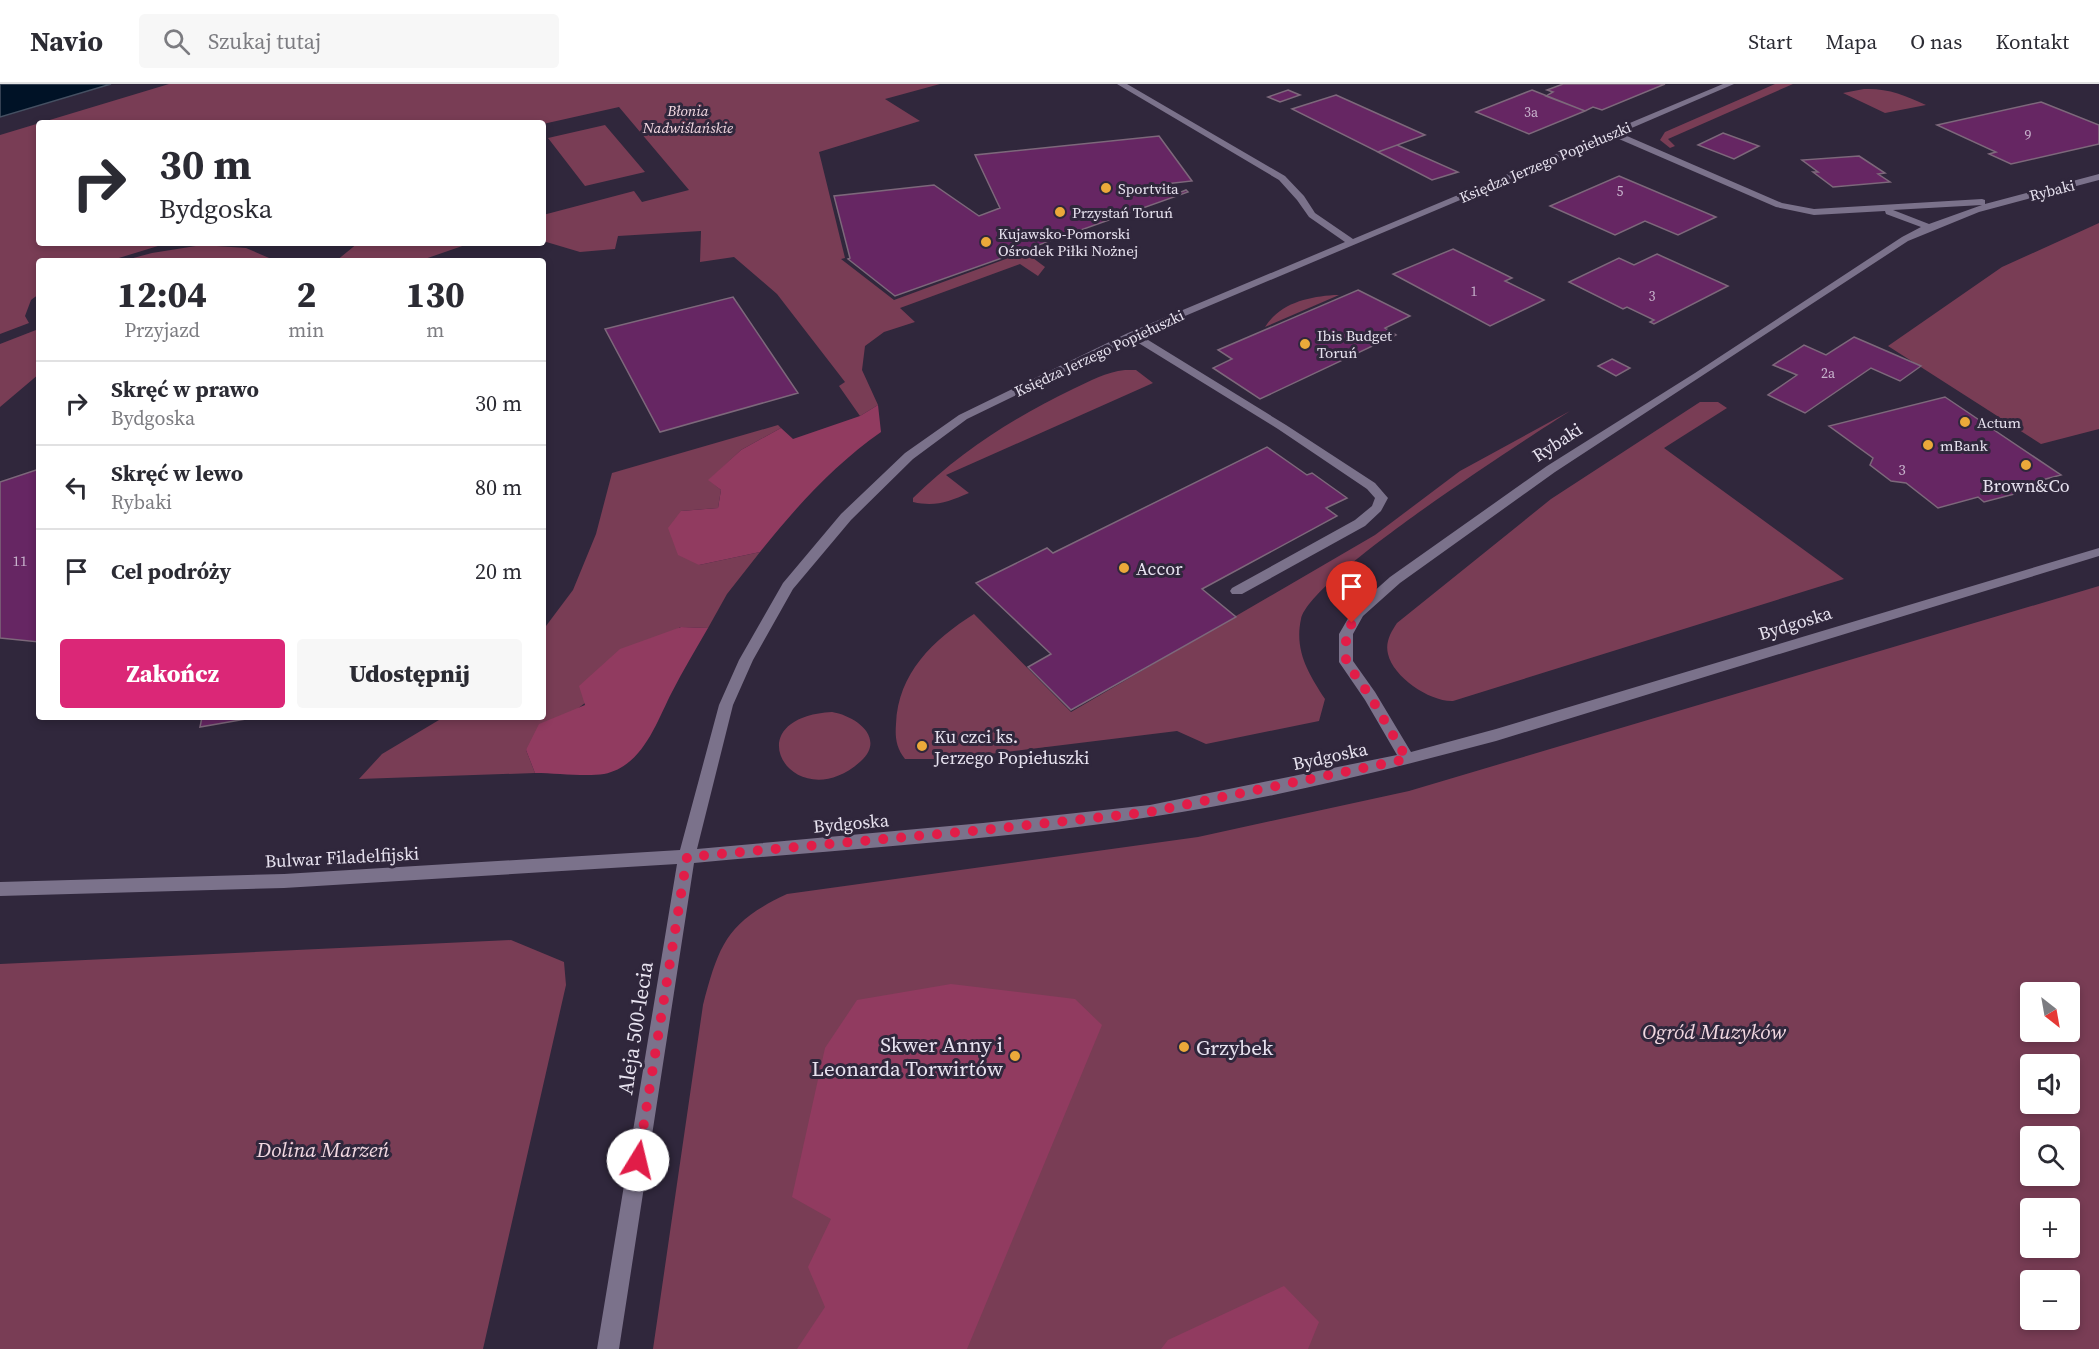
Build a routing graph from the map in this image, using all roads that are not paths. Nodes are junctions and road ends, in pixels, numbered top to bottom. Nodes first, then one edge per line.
1 (1121, 84) edge
2 (1730, 84) edge
3 (1614, 134) junction
4 (2099, 177) edge
5 (2004, 201) junction
6 (1877, 209) junction
7 (1928, 226) junction
8 (1353, 243) junction
9 (1132, 335) junction
10 (2099, 552) edge
11 (1237, 591) dead end
12 (1407, 759) junction
13 (687, 857) junction
14 (0, 889) edge
15 (608, 1349) edge

1 - 8 street
2 - 3 street, Księdza Jerzego Popiełuszki
3 - 6 street, Rybaki
3 - 8 street, Księdza Jerzego Popiełuszki
4 - 5 street, Rybaki
5 - 6 street, Rybaki
5 - 7 street, Rybaki
6 - 7 street, Rybaki
7 - 12 street, Rybaki
8 - 9 street, Księdza Jerzego Popiełuszki
9 - 11 street
9 - 13 street, Księdza Jerzego Popiełuszki
10 - 12 street, Bydgoska
12 - 13 street, Bydgoska
13 - 14 street, Bulwar Filadelfijski
13 - 15 street, Aleja 500-lecia

